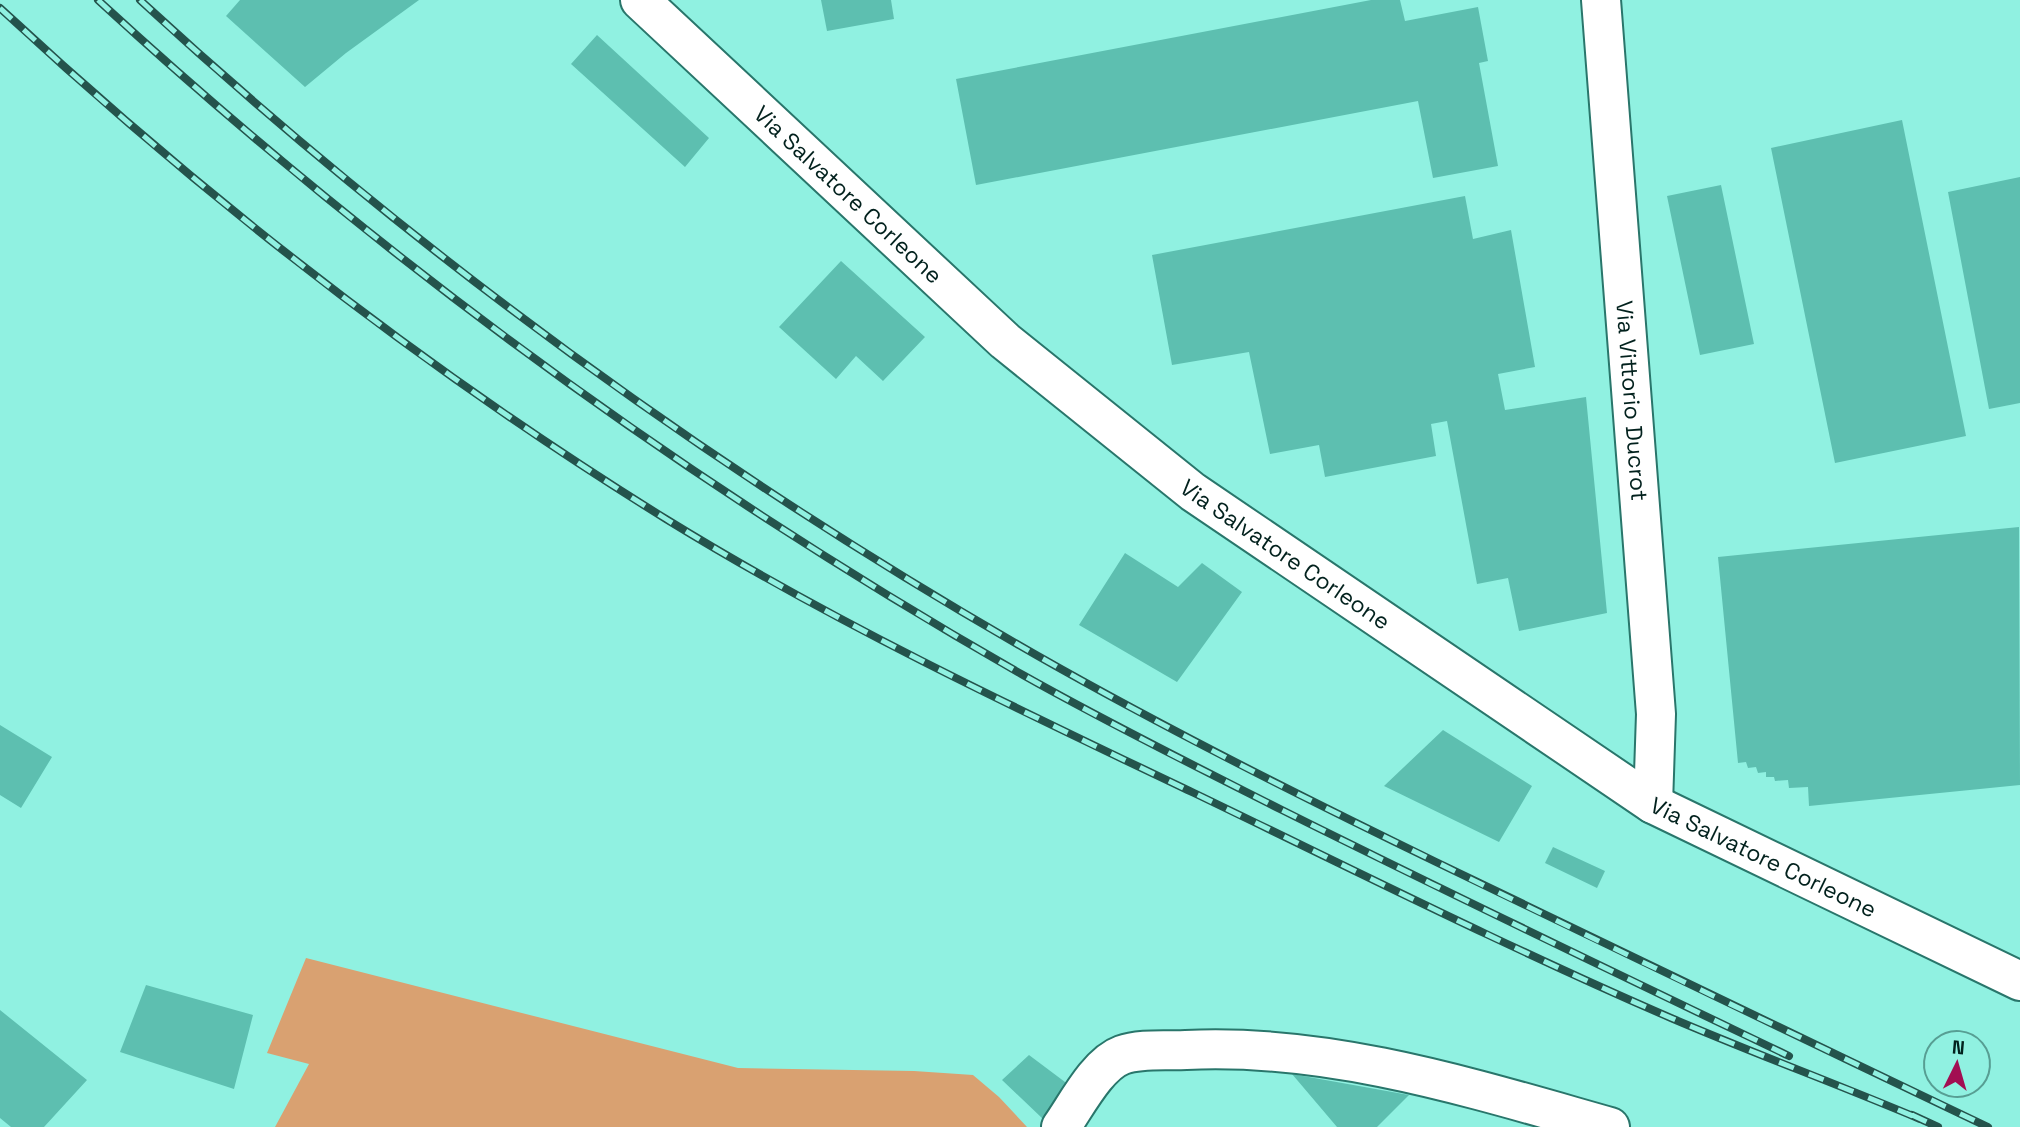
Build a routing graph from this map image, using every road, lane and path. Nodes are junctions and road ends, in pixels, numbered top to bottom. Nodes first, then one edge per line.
1 (640, 0) edge
2 (1601, 0) edge
3 (1653, 804) junction
4 (2020, 981) edge
5 (1060, 1127) edge
6 (1610, 1127) edge

1 - 3 street, Via Salvatore Corleone
2 - 3 street, Via Vittorio Ducrot
3 - 4 street, Via Salvatore Corleone
5 - 6 street

